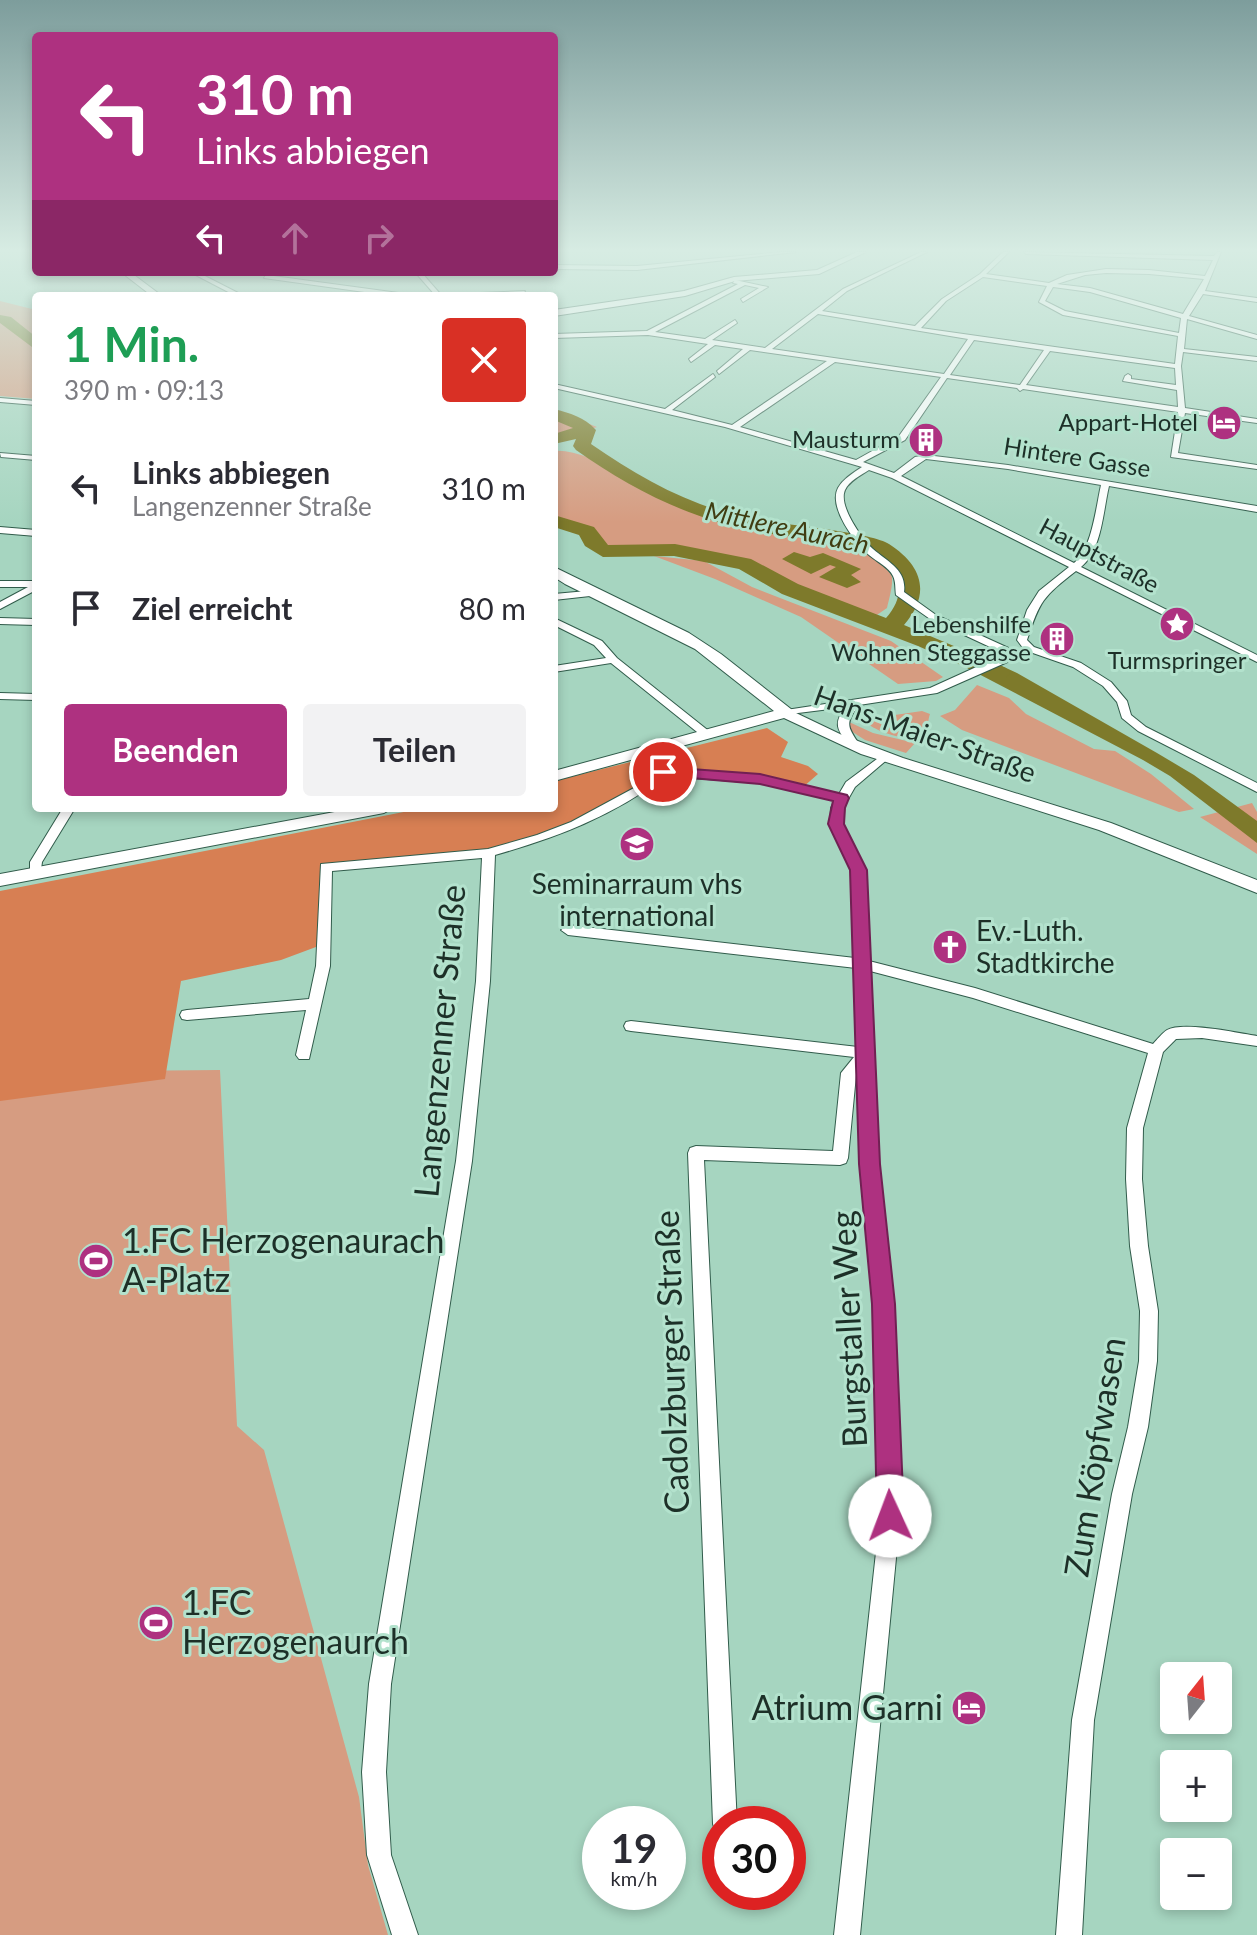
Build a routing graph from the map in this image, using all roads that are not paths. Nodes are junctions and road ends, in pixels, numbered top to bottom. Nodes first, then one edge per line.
1 (711, 342) edge
2 (713, 342) edge
3 (777, 342) edge
4 (969, 342) edge
5 (1002, 342) edge
6 (1180, 342) edge
7 (749, 347) junction
8 (1048, 349) junction
9 (767, 350) junction
10 (1179, 350) junction
11 (1257, 359) edge
12 (691, 360) dead end
13 (833, 360) junction
14 (1178, 366) junction
15 (1128, 376) dead end
16 (943, 377) junction
17 (558, 387) edge
18 (1180, 388) junction
19 (1020, 389) junction
20 (0, 400) edge
21 (32, 403) edge
22 (666, 411) junction
23 (1182, 411) junction
24 (1257, 421) edge
25 (734, 427) junction
26 (1, 455) edge
27 (32, 458) edge
28 (857, 462) junction
29 (869, 466) junction
30 (1257, 467) edge
31 (895, 476) junction
32 (1105, 484) junction
33 (1257, 509) edge
34 (0, 530) edge
35 (32, 533) edge
36 (1075, 568) junction
37 (558, 575) edge
38 (0, 584) edge
39 (32, 585) edge
40 (32, 587) edge
41 (587, 594) junction
42 (558, 597) edge
43 (0, 606) edge
44 (0, 621) edge
45 (32, 622) edge
46 (558, 623) edge
47 (1030, 649) junction
48 (1010, 656) junction
49 (1257, 659) edge
50 (613, 660) junction
51 (558, 668) edge
52 (0, 696) edge
53 (32, 697) edge
54 (857, 701) junction
55 (786, 713) junction
56 (706, 734) junction
57 (853, 744) junction
58 (885, 756) junction
59 (558, 775) edge
60 (1257, 788) edge
61 (842, 798) junction
62 (67, 812) edge
63 (363, 812) edge
64 (489, 853) junction
65 (35, 873) junction
66 (0, 880) edge
67 (1257, 887) edge
68 (568, 930) dead end
69 (863, 964) junction
70 (315, 1004) junction
71 (187, 1015) dead end
72 (631, 1026) dead end
73 (1257, 1041) edge
74 (1156, 1050) junction
75 (866, 1053) junction
76 (304, 1055) dead end
77 (724, 1806) edge
78 (405, 1935) edge
79 (847, 1935) edge
80 (1069, 1935) edge

1 - 12 street
2 - 7 street
3 - 9 street
4 - 16 street
5 - 8 street
6 - 10 street
7 - 9 street
7 - 22 street
8 - 14 street
8 - 19 street
9 - 13 street
10 - 11 street
10 - 14 street
13 - 16 street
13 - 25 street
14 - 18 street
15 - 18 street
16 - 19 street
16 - 28 street
17 - 22 street, Hauptstraße
18 - 23 street
19 - 23 street
20 - 21 street
22 - 25 street, Hauptstraße
23 - 24 street
23 - 30 street
25 - 28 street, Hauptstraße
26 - 27 street
28 - 29 street, Hauptstraße
29 - 31 street, Hauptstraße
29 - 48 street
31 - 32 street, Hintere Gasse
31 - 36 street, Hauptstraße
32 - 33 street, Hintere Gasse
32 - 36 street
34 - 35 street
36 - 47 street
36 - 49 street, Hauptstraße
37 - 41 street, Hans-Maier-Straße
38 - 39 street
40 - 43 street
41 - 42 street
41 - 55 street, Hans-Maier-Straße
44 - 45 street
46 - 50 street
47 - 48 street
47 - 60 street
48 - 54 street
50 - 51 street
50 - 56 street
52 - 53 street
54 - 55 street
54 - 57 street
55 - 56 street
55 - 57 street, Hans-Maier-Straße
56 - 59 street
57 - 58 street, Hans-Maier-Straße
58 - 61 street
58 - 67 street, Hans-Maier-Straße
61 - 64 street, Langenzenner Straße
61 - 69 street, Burgstaller Weg
62 - 65 street
63 - 65 street
64 - 70 street
64 - 78 street, Langenzenner Straße
65 - 66 street
68 - 69 street
69 - 74 street
69 - 75 street, Burgstaller Weg
70 - 71 street
70 - 76 street
72 - 75 street
73 - 74 street
74 - 80 street, Zum Köpfwasen
75 - 77 street, Cadolzburger Straße
75 - 79 street, Burgstaller Weg

